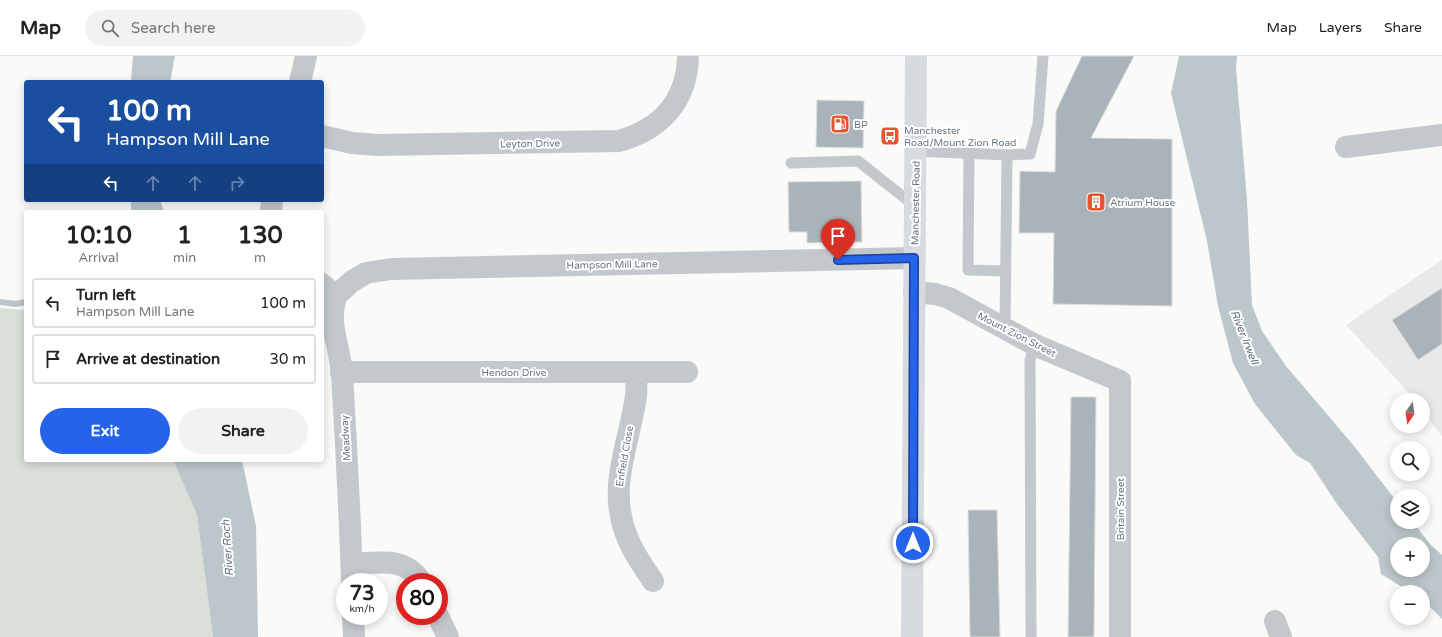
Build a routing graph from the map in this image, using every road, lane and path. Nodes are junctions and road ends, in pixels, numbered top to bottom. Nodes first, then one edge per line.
1 (306, 56) edge
2 (688, 56) edge
3 (916, 56) edge
4 (1043, 56) edge
5 (300, 80) edge
6 (324, 136) edge
7 (1442, 136) edge
8 (1346, 147) dead end
9 (916, 151) junction
10 (969, 153) junction
11 (1007, 155) junction
12 (791, 163) dead end
13 (915, 206) junction
14 (914, 258) junction
15 (1005, 271) junction
16 (329, 290) edge
17 (914, 292) junction
18 (1005, 329) junction
19 (1035, 345) junction
20 (341, 372) junction
21 (636, 372) junction
22 (687, 372) dead end
23 (1120, 381) joint
24 (352, 573) edge
25 (414, 573) edge
26 (653, 581) dead end
27 (353, 625) edge
28 (442, 625) edge
29 (354, 637) edge
30 (448, 637) edge
31 (912, 637) edge
32 (1031, 637) edge
33 (1120, 637) edge

1 - 5 street
2 - 6 street, Leyton Drive
3 - 9 highway, Manchester Road
4 - 11 lane
7 - 8 street
9 - 10 lane
9 - 13 highway, Manchester Road
10 - 11 lane
10 - 15 lane
11 - 15 lane
12 - 13 lane
13 - 14 highway, Manchester Road
14 - 16 street, Hampson Mill Lane
14 - 17 highway, Manchester Road
15 - 18 lane
16 - 20 street, Meadway
17 - 18 street, Mount Zion Street
17 - 31 highway, Manchester Road
18 - 19 street, Mount Zion Street
19 - 23 street, Mount Zion Street
19 - 32 lane
20 - 21 street, Hendon Drive
20 - 24 street, Meadway
21 - 22 street, Hendon Drive
21 - 26 street, Enfield Close
23 - 33 street, Britain Street
24 - 25 street
27 - 29 street
28 - 30 street

